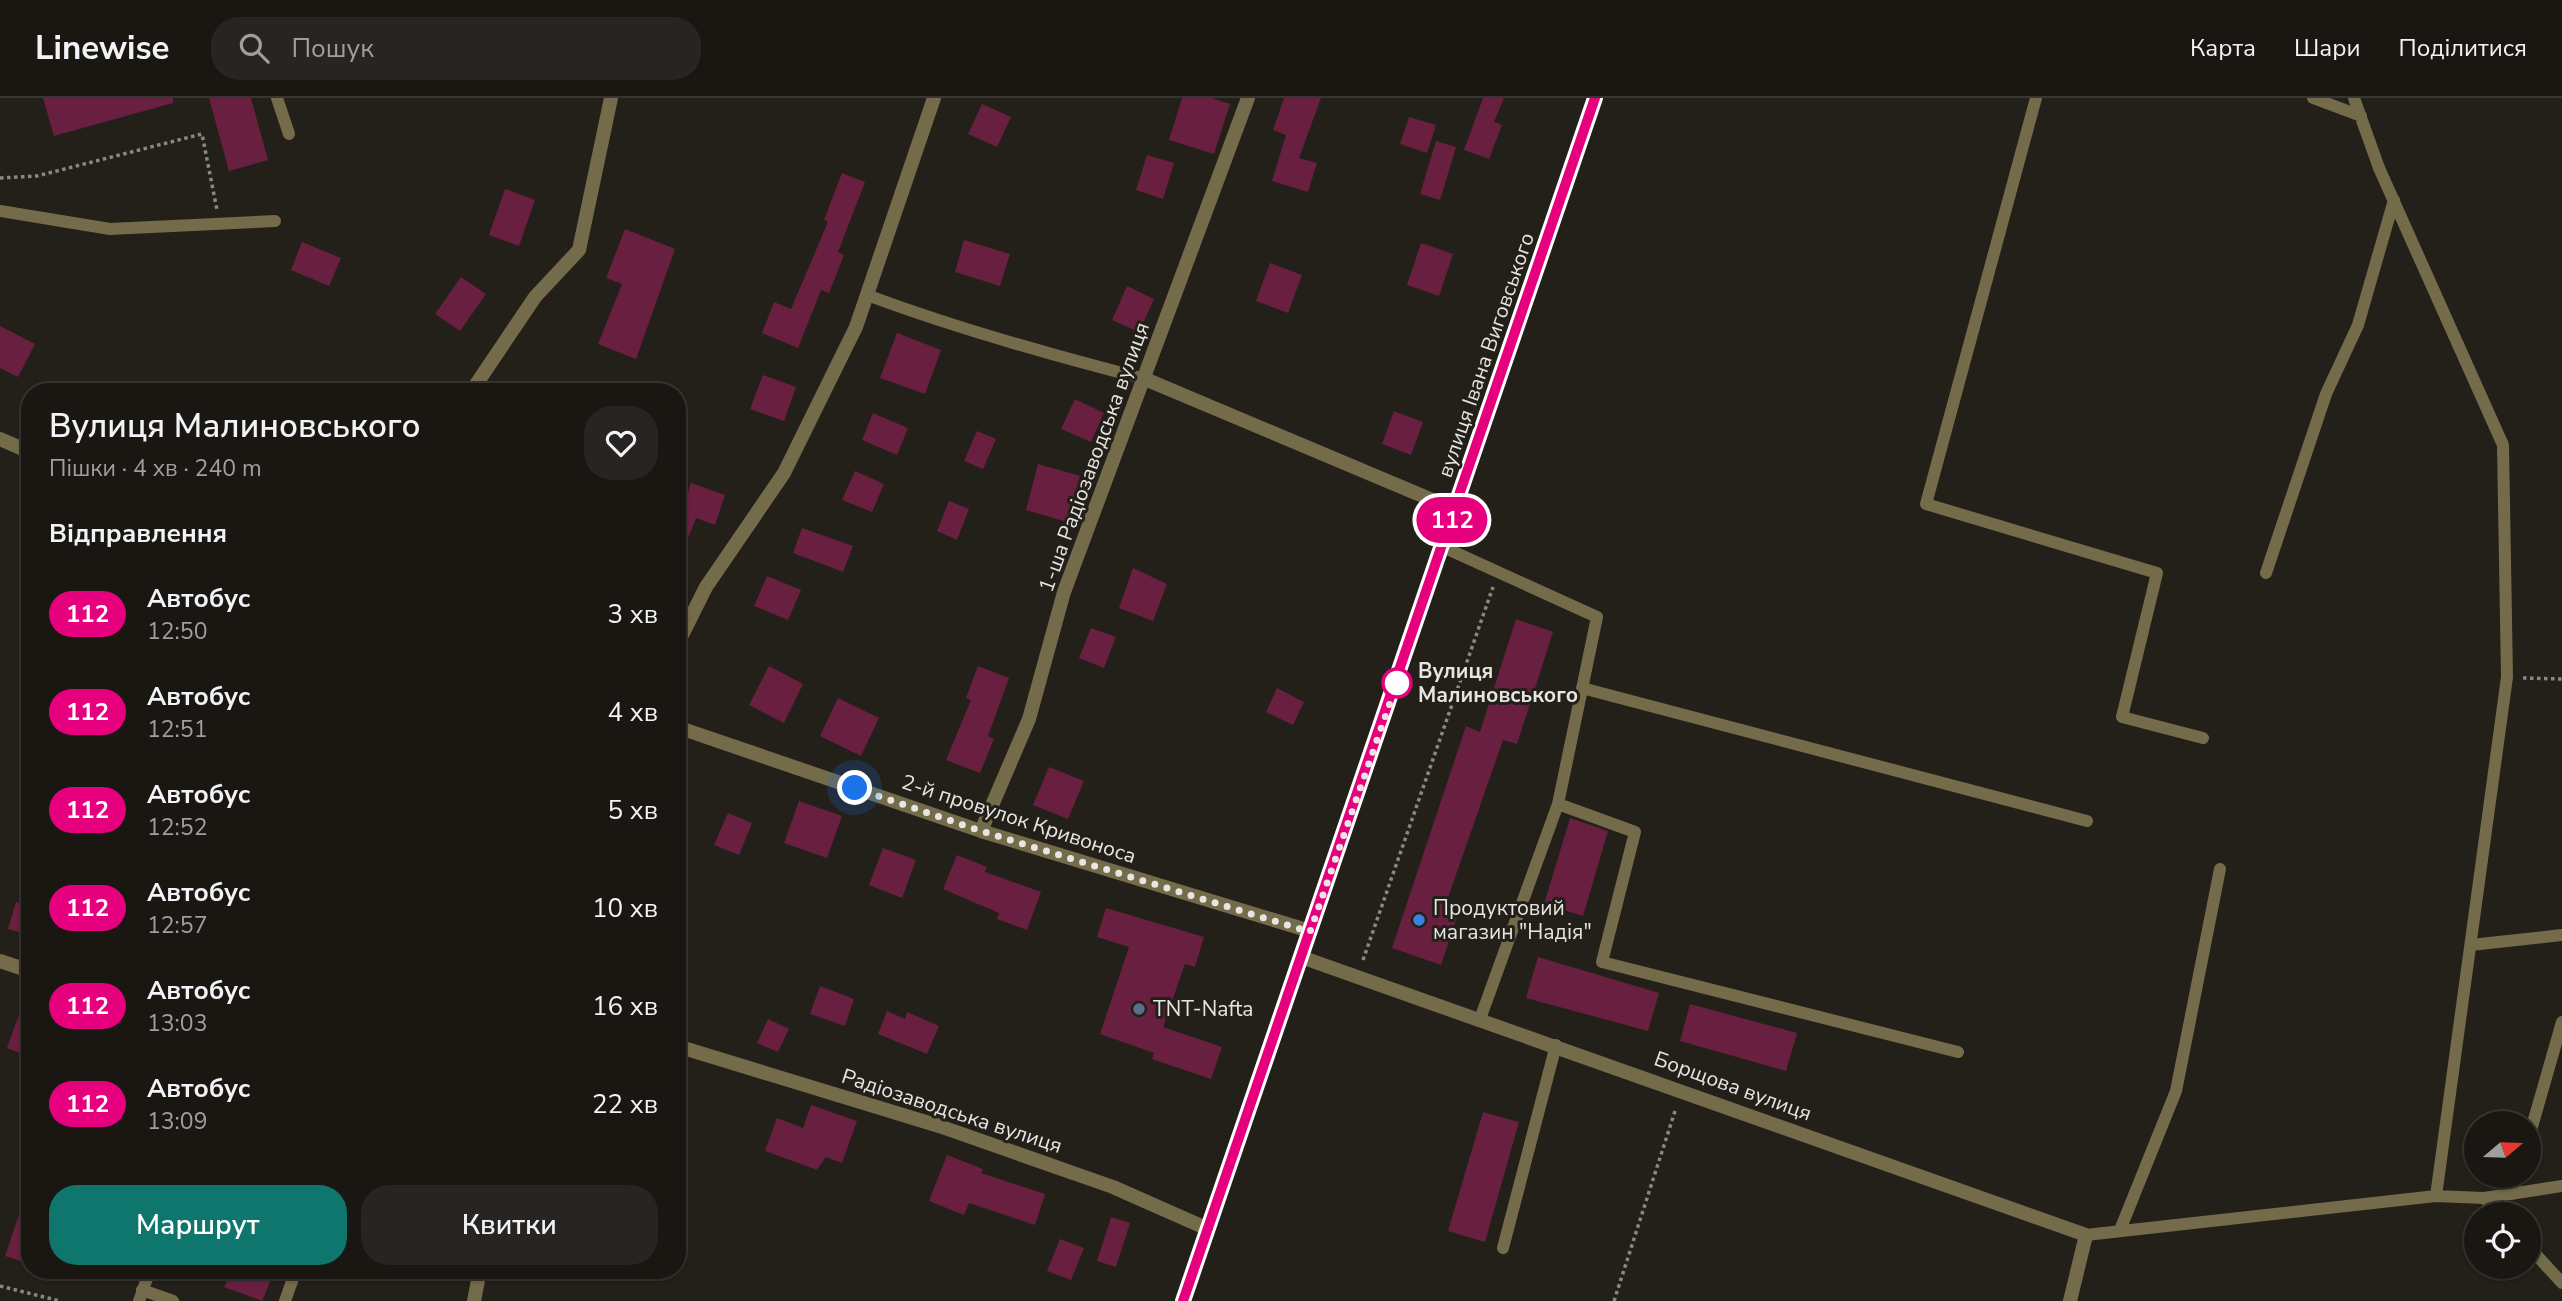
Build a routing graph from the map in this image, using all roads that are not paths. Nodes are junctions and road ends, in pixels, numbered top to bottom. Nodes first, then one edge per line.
1 (277, 98) edge
2 (611, 98) edge
3 (933, 98) edge
4 (1248, 98) edge
5 (1595, 98) edge
6 (2036, 98) edge
7 (2314, 98) edge
8 (2354, 98) edge
9 (2361, 116) junction
10 (289, 134) dead end
11 (2394, 200) junction
12 (0, 211) edge
13 (275, 221) dead end
14 (867, 295) junction
15 (1145, 379) junction
16 (477, 383) edge
17 (0, 439) edge
18 (21, 448) edge
19 (1456, 510) junction
20 (1443, 547) junction
21 (2266, 573) dead end
22 (686, 627) edge
23 (1582, 688) junction
24 (686, 730) edge
25 (2203, 738) dead end
26 (1558, 804) junction
27 (2087, 821) dead end
28 (981, 831) junction
29 (2220, 869) dead end
30 (1310, 932) junction
31 (2562, 935) edge
32 (2471, 945) junction
33 (1301, 957) junction
34 (0, 961) edge
35 (21, 968) edge
36 (1480, 1019) junction
37 (2562, 1022) edge
38 (1556, 1045) junction
39 (2558, 1048) edge
40 (686, 1049) edge
41 (1958, 1052) dead end
42 (2537, 1111) edge
43 (2562, 1186) edge
44 (2514, 1188) edge
45 (2512, 1194) junction
46 (2436, 1196) junction
47 (2484, 1198) junction
48 (2488, 1202) edge
49 (1208, 1229) junction
50 (2120, 1230) junction
51 (2086, 1235) junction
52 (1503, 1248) dead end
53 (2541, 1260) edge
54 (147, 1279) edge
55 (293, 1279) edge
56 (478, 1279) edge
57 (2562, 1283) edge
58 (141, 1296) edge
59 (173, 1301) edge
60 (285, 1301) edge
61 (474, 1301) edge
62 (1183, 1301) edge
63 (2070, 1301) edge

1 - 10 lane
2 - 16 street
3 - 14 street
4 - 15 street, 1-ша Радіозаводська вулиця
5 - 19 street, вулиця Івана Виговського
6 - 25 lane
7 - 9 lane
8 - 9 lane
9 - 11 lane
11 - 21 lane
11 - 32 lane
12 - 13 lane
14 - 15 lane
14 - 22 street
15 - 19 street
15 - 28 street, 1-ша Радіозаводська вулиця
17 - 18 street
19 - 20 street, вулиця Івана Виговського
20 - 23 lane
20 - 30 street, вулиця Івана Виговського
23 - 26 lane
23 - 27 lane
24 - 28 street, 2-й провулок Кривоноса
26 - 36 lane
26 - 41 lane
28 - 30 street, 2-й провулок Кривоноса
29 - 50 lane
30 - 33 street, вулиця Івана Виговського
31 - 32 lane
32 - 46 lane
33 - 36 street, Борщова вулиця
33 - 49 street, вулиця Івана Виговського
34 - 35 street
36 - 38 street, Борщова вулиця
37 - 39 lane
38 - 51 street, Борщова вулиця
38 - 52 lane
39 - 42 lane
40 - 49 street, Радіозаводська вулиця
43 - 45 lane
44 - 45 lane
45 - 47 lane
46 - 47 lane
46 - 50 lane
47 - 48 lane
49 - 62 street, вулиця Івана Виговського
50 - 51 lane
51 - 63 street
53 - 57 lane
54 - 58 lane
55 - 60 lane
56 - 61 street
58 - 59 lane

